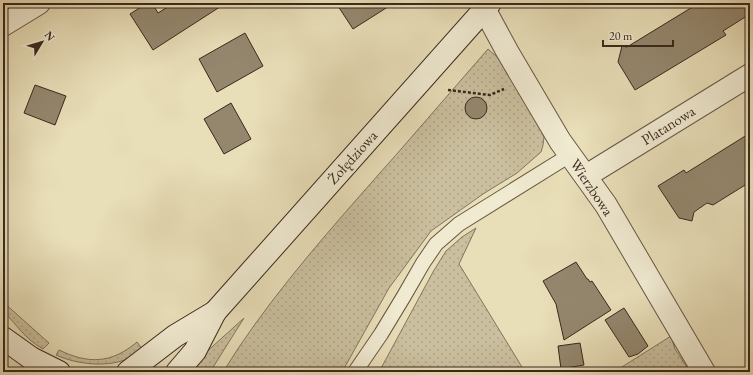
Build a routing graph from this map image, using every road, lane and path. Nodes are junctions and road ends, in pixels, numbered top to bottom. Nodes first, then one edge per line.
1 (38, 3) edge
2 (485, 5) edge
3 (3, 25) edge
4 (750, 75) edge
5 (525, 81) junction
6 (448, 90) dead end
7 (570, 155) junction
8 (586, 176) junction
9 (215, 312) junction
10 (3, 338) edge
11 (60, 372) edge
12 (128, 372) edge
13 (177, 372) edge
14 (355, 372) edge
15 (704, 372) edge

1 - 3 street
2 - 5 street, Wierzbowa
2 - 9 street, Żołędziowa
4 - 8 street, Platanowa
5 - 6 path
5 - 7 street, Wierzbowa
7 - 8 street, Wierzbowa
7 - 14 lane
8 - 15 street, Wierzbowa
9 - 12 street, Żołędziowa
9 - 13 street, Żołędziowa
10 - 11 street

